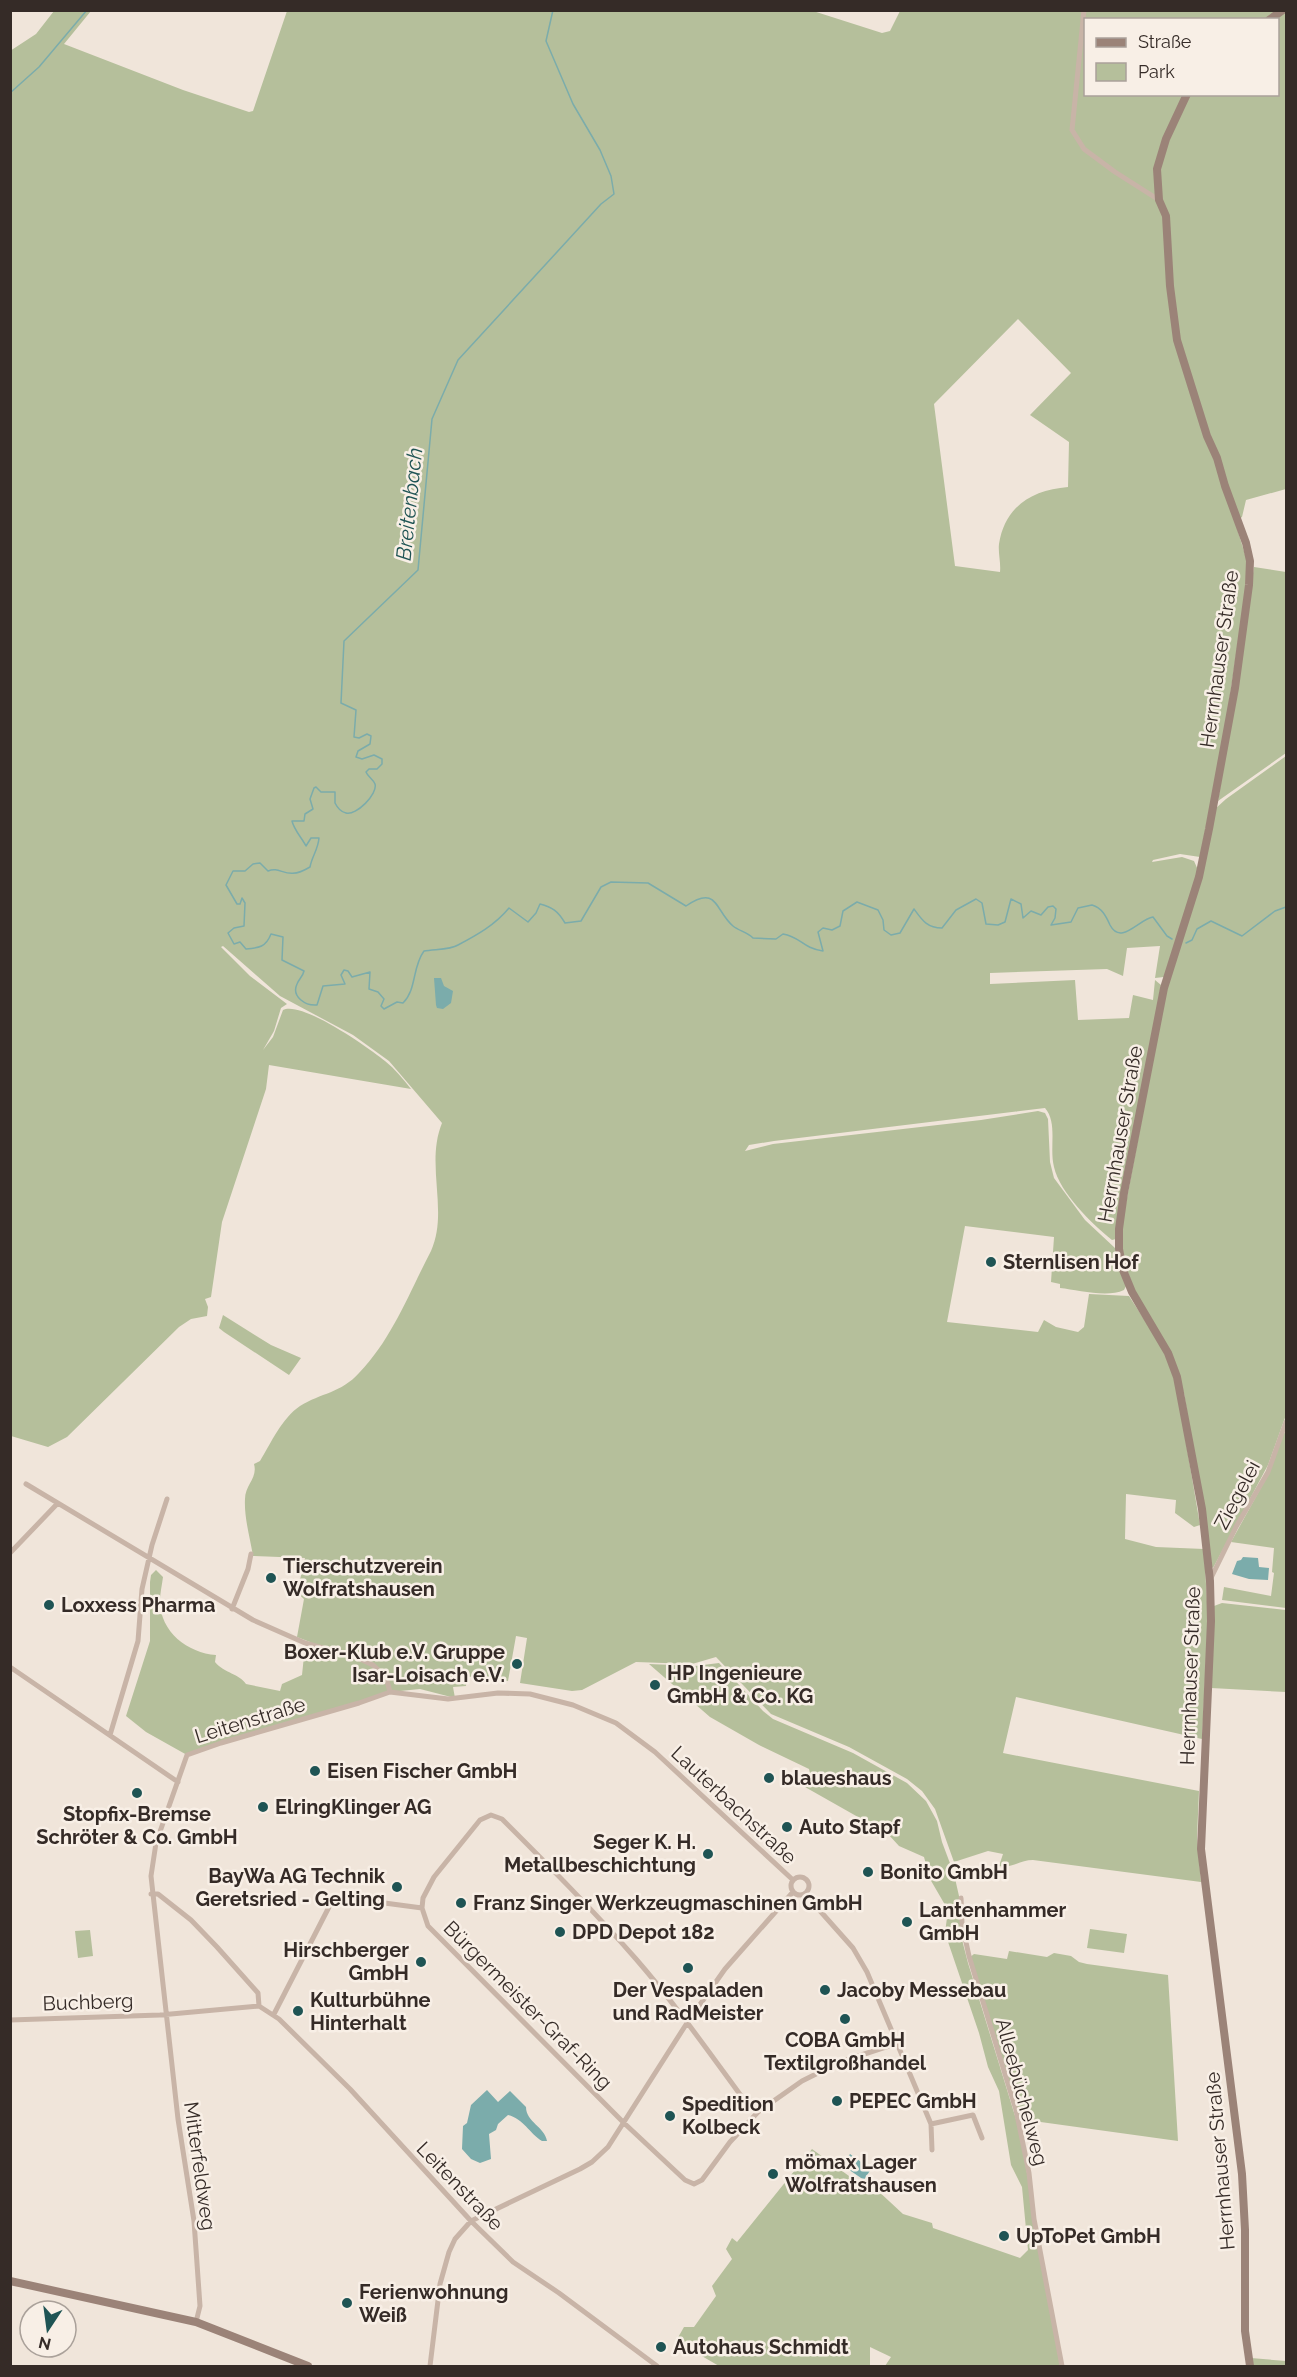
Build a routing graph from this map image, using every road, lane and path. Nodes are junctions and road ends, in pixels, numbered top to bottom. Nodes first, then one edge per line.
1 (1084, 10) edge
2 (1186, 96) edge
3 (1159, 200) junction
4 (1287, 1422) edge
5 (26, 1484) dead end
6 (167, 1499) dead end
7 (57, 1504) junction
8 (10, 1553) edge
9 (251, 1554) dead end
10 (148, 1558) junction
11 (1210, 1581) junction
12 (232, 1609) junction
13 (10, 1667) edge
14 (390, 1692) junction
15 (110, 1735) junction
16 (655, 1752) joint
17 (178, 1782) junction
18 (793, 1880) junction
19 (793, 1892) junction
20 (151, 1894) junction
21 (805, 1894) junction
22 (962, 1898) dead end
23 (422, 1908) junction
24 (259, 2006) junction
25 (167, 2014) junction
26 (274, 2014) junction
27 (10, 2020) edge
28 (687, 2023) junction
29 (898, 2043) junction
30 (758, 2112) junction
31 (624, 2123) junction
32 (932, 2124) junction
33 (982, 2138) dead end
34 (932, 2150) dead end
35 (471, 2221) junction
36 (10, 2281) edge
37 (196, 2322) junction
38 (308, 2367) edge
39 (430, 2367) edge
40 (657, 2367) edge
41 (1062, 2367) edge
42 (1250, 2367) edge

1 - 3 street
2 - 3 street, Herrnhauser Straße
3 - 11 street, Herrnhauser Straße
4 - 11 street, Ziegelei
5 - 7 street
6 - 10 street
7 - 8 street
7 - 10 street
9 - 12 street
10 - 12 street
10 - 15 street
11 - 42 street, Herrnhauser Straße
12 - 14 street
13 - 15 street
14 - 16 street, Leitenstraße
14 - 17 street, Leitenstraße
15 - 17 street
16 - 18 street, Lauterbachstraße
17 - 20 street, Leitenstraße
18 - 19 street, Lauterbachstraße
18 - 21 street, Lauterbachstraße
19 - 21 street, Lauterbachstraße
19 - 28 street
20 - 24 street
20 - 25 street, Leitenstraße
21 - 29 street, Lauterbachstraße
22 - 41 street, Alleebüchelweg
23 - 26 street
23 - 28 street
23 - 31 street, Bürgermeister-Graf-Ring
24 - 25 street
24 - 26 street, Leitenstraße
25 - 27 street, Buchberg
25 - 37 street, Mitterfeldweg
26 - 35 street, Leitenstraße
28 - 30 street
28 - 31 street
29 - 30 street, Bürgermeister-Graf-Ring
29 - 32 street, Lauterbachstraße
30 - 31 street, Bürgermeister-Graf-Ring
31 - 35 street
32 - 33 street
32 - 34 street, Lauterbachstraße
35 - 39 street
35 - 40 street, Leitenstraße
36 - 37 street
37 - 38 street

